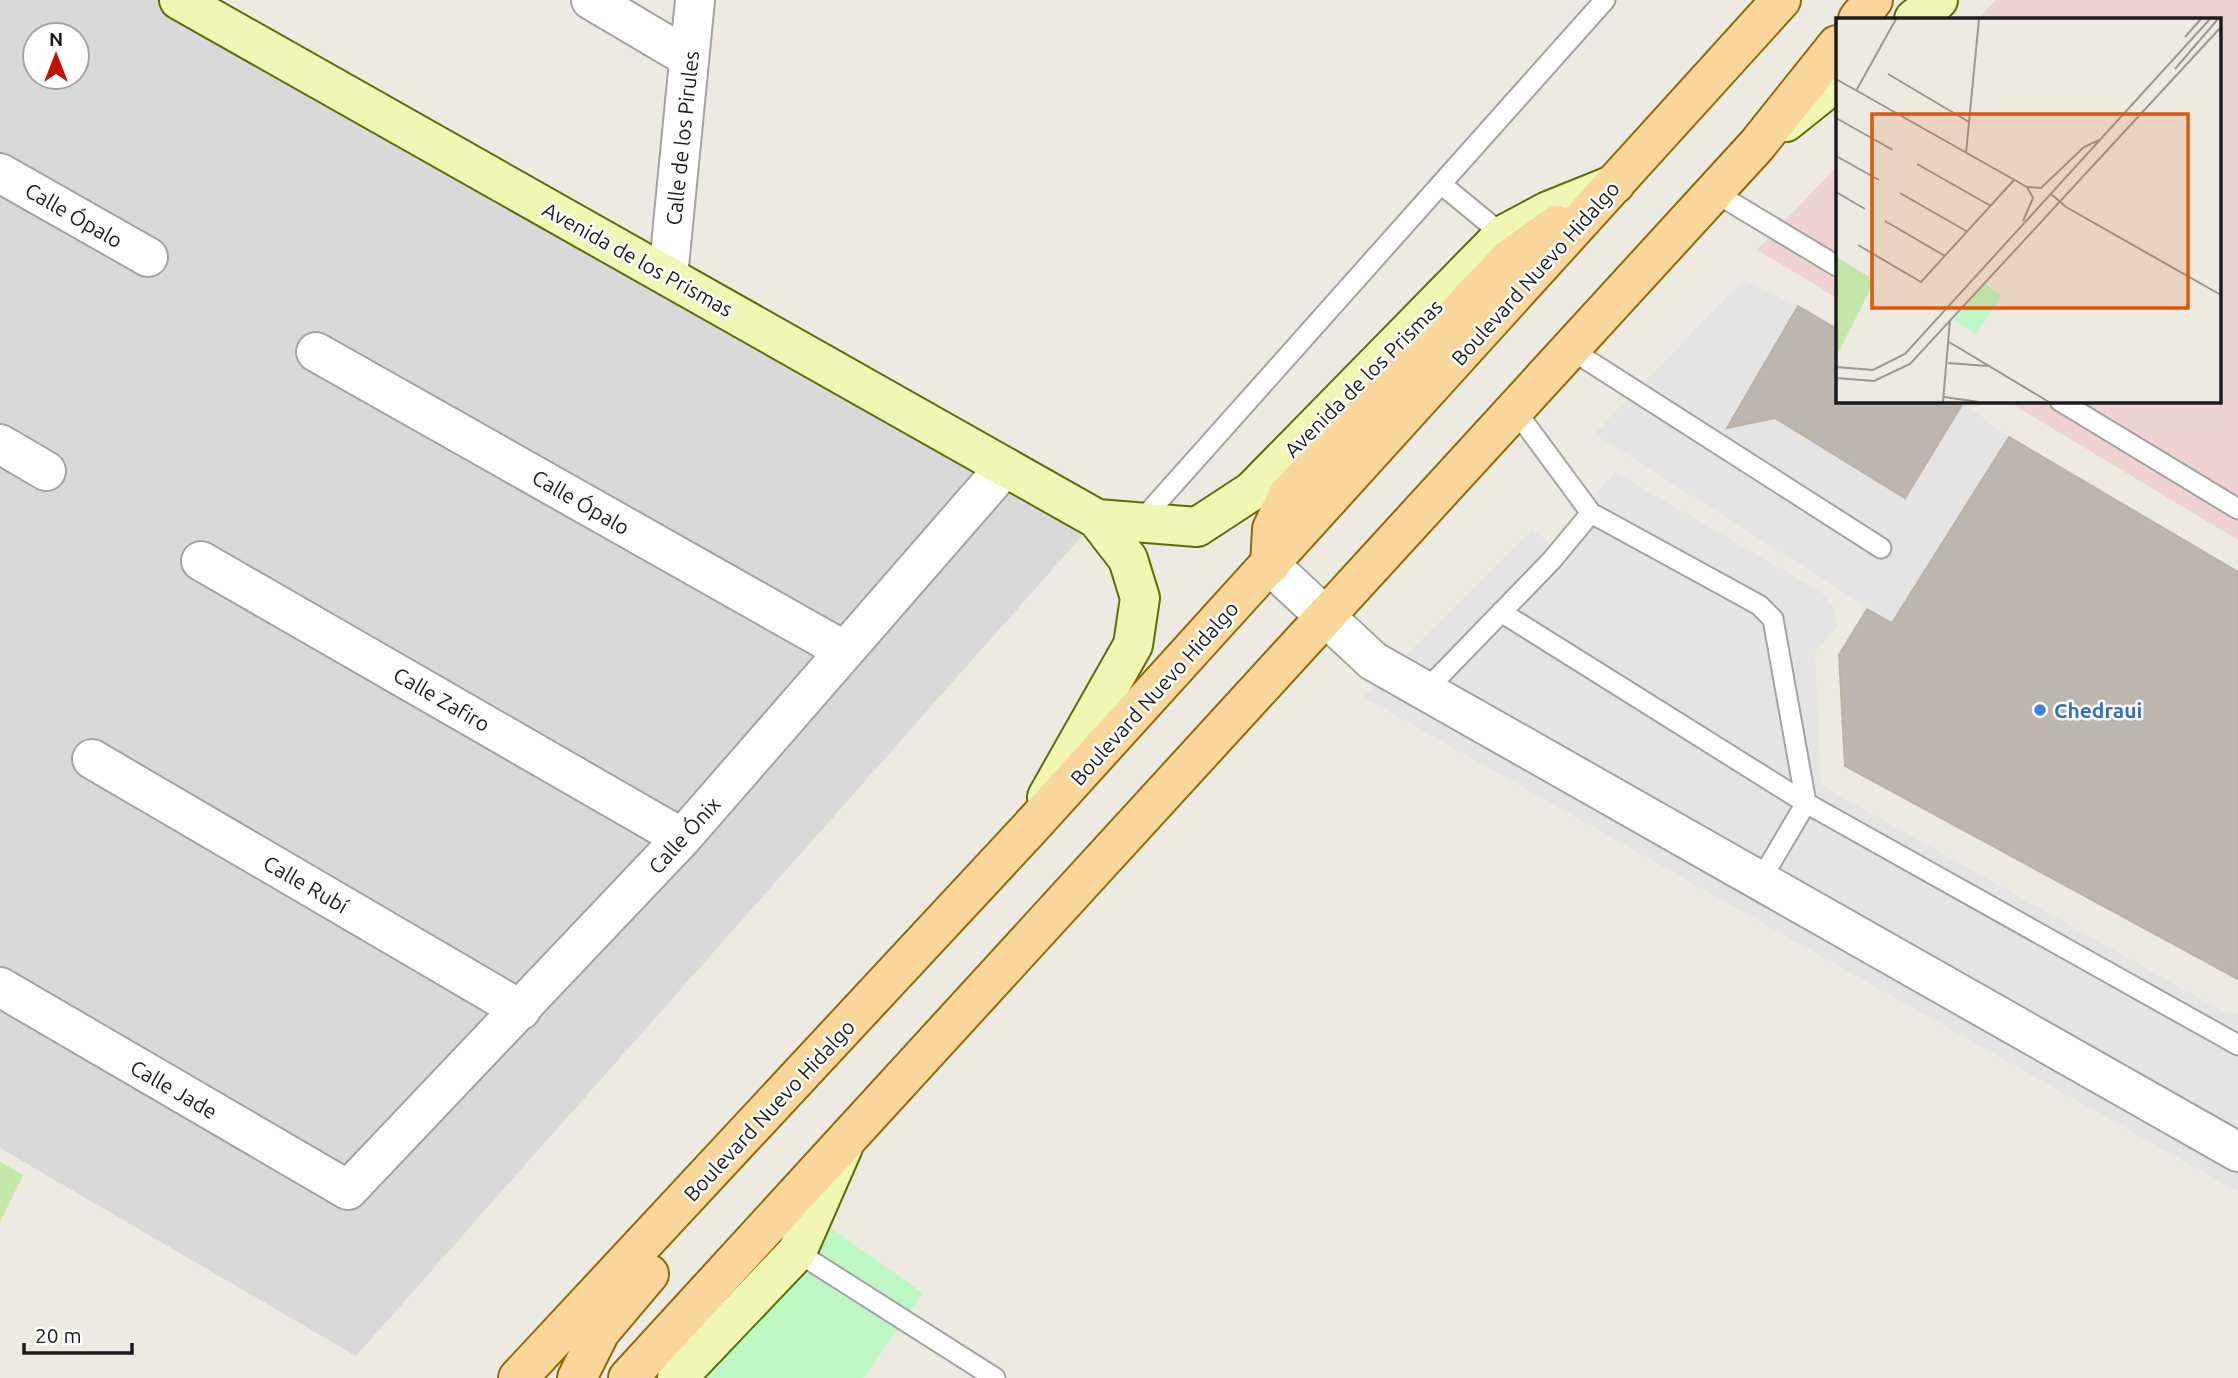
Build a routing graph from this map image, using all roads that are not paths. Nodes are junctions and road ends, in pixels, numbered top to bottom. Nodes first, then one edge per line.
1 (180, 0) edge
2 (591, 0) edge
3 (695, 0) edge
4 (1605, 0) edge
5 (1780, 0) edge
6 (1873, 0) edge
7 (1901, 0) edge
8 (1938, 0) edge
9 (1859, 18) edge
10 (1883, 18) edge
11 (1915, 18) edge
12 (1836, 46) edge
13 (689, 58) junction
14 (1836, 65) edge
15 (1836, 81) edge
16 (1757, 145) junction
17 (0, 173) edge
18 (1441, 184) junction
19 (1615, 184) junction
20 (1714, 192) junction
21 (1503, 235) junction
22 (148, 257) dead end
23 (1836, 265) edge
24 (668, 276) junction
25 (1570, 349) junction
26 (316, 352) dead end
27 (2062, 402) edge
28 (1515, 410) junction
29 (0, 444) edge
30 (1005, 467) junction
31 (46, 471) dead end
32 (2238, 509) edge
33 (1591, 513) junction
34 (1097, 519) junction
35 (1139, 524) junction
36 (1881, 548) dead end
37 (201, 561) dead end
38 (1270, 565) junction
39 (1501, 612) junction
40 (1327, 618) junction
41 (845, 651) junction
42 (1425, 691) junction
43 (92, 759) dead end
44 (1806, 803) junction
45 (1029, 830) junction
46 (682, 838) junction
47 (1760, 881) junction
48 (0, 987) edge
49 (521, 1010) junction
50 (2238, 1045) edge
51 (848, 1136) junction
52 (737, 1145) junction
53 (2238, 1152) edge
54 (348, 1190) joint
55 (797, 1252) junction
56 (518, 1378) edge
57 (577, 1378) edge
58 (628, 1378) edge
59 (677, 1378) edge
60 (995, 1378) edge

1 - 24 street, Avenida de los Prismas
2 - 13 street
3 - 13 street, Calle de los Pirules
4 - 18 lane
5 - 19 main road, Boulevard Nuevo Hidalgo
6 - 9 main road
7 - 10 street
8 - 11 street
12 - 16 main road
13 - 24 street, Calle de los Pirules
14 - 16 street
15 - 16 street
16 - 20 main road
17 - 22 street, Calle Ópalo
18 - 21 lane
18 - 35 lane
19 - 21 street, Avenida de los Prismas
19 - 38 main road, Boulevard Nuevo Hidalgo
20 - 23 lane
20 - 25 main road
21 - 35 street, Avenida de los Prismas
24 - 30 street, Avenida de los Prismas
25 - 28 main road
25 - 36 lane
26 - 41 street, Calle Ópalo
27 - 32 lane
28 - 33 lane
28 - 40 main road
29 - 31 street
30 - 34 street, Avenida de los Prismas
30 - 41 street, Calle Ónix
33 - 39 lane
33 - 44 lane
34 - 35 street, Avenida de los Prismas
34 - 45 street, Avenida de los Prismas
37 - 46 street, Calle Zafiro
38 - 40 street
38 - 45 main road, Boulevard Nuevo Hidalgo
39 - 42 lane
39 - 44 lane
40 - 42 street
40 - 51 main road
41 - 46 street, Calle Ónix
42 - 47 street
43 - 49 street, Calle Rubí
44 - 47 lane
44 - 50 lane
45 - 52 main road, Boulevard Nuevo Hidalgo
46 - 49 street, Calle Ónix
47 - 53 street
48 - 54 street, Calle Jade
49 - 54 street, Calle Ónix
51 - 55 street
51 - 58 main road
52 - 56 main road, Boulevard Nuevo Hidalgo
52 - 57 main road
55 - 59 street
55 - 60 lane

